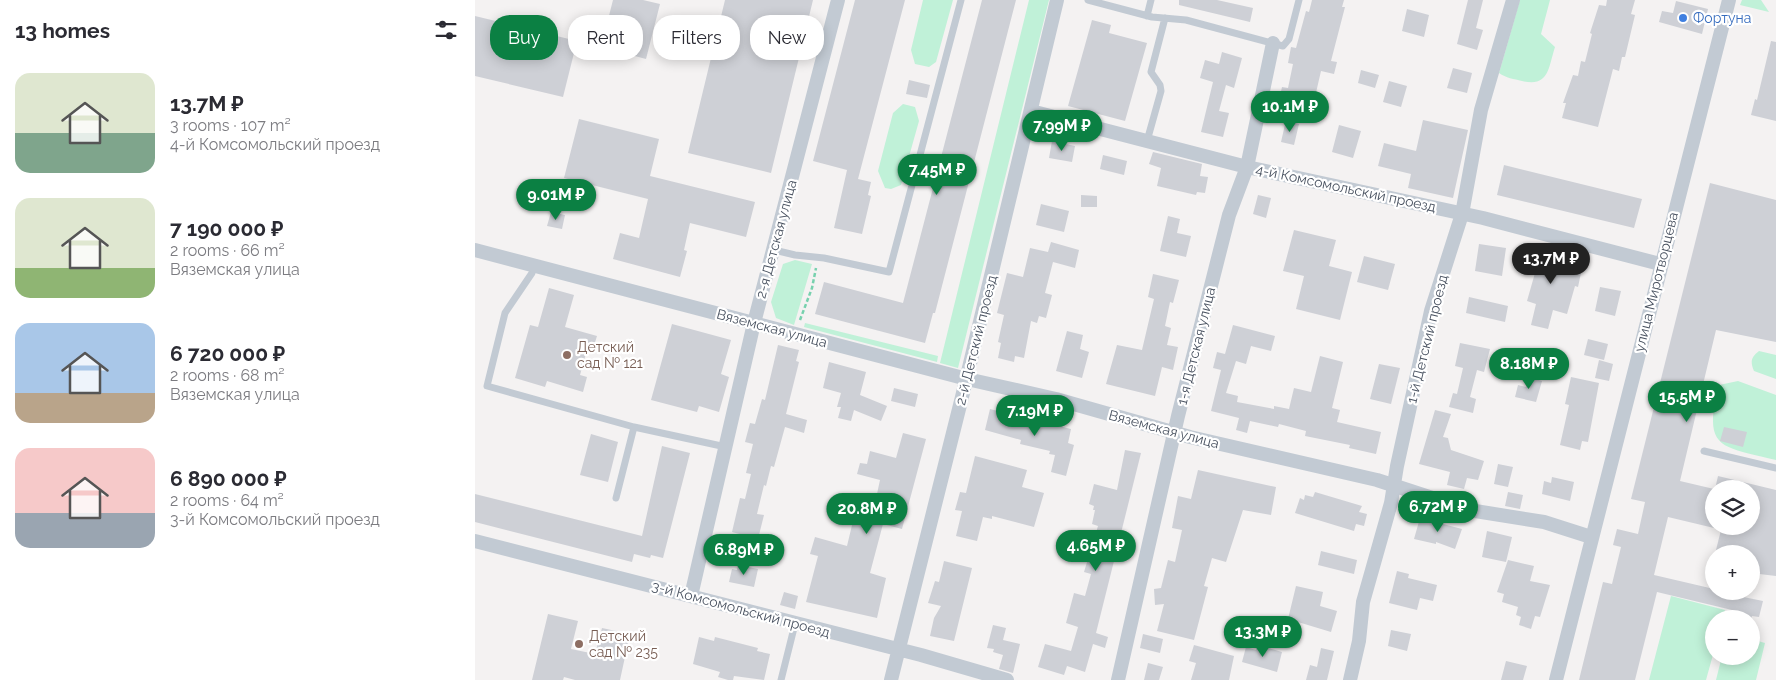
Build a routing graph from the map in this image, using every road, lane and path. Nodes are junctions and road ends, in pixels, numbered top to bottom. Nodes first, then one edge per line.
1 (838, 0) edge
2 (961, 0) edge
3 (1057, 0) edge
4 (1088, 0) edge
5 (1151, 0) edge
6 (1299, 0) edge
7 (1513, 0) edge
8 (1729, 0) edge
9 (1147, 16) junction
10 (1165, 18) junction
11 (1273, 43) junction
12 (1031, 111) junction
13 (1147, 141) junction
14 (1247, 167) junction
15 (1462, 214) junction
16 (475, 250) edge
17 (774, 250) junction
18 (818, 257) junction
19 (1660, 264) junction
20 (534, 265) junction
21 (755, 323) junction
22 (795, 334) junction
23 (967, 379) junction
24 (634, 427) junction
25 (1175, 432) junction
26 (726, 446) junction
27 (1704, 451) dead end
28 (1776, 468) edge
29 (1394, 484) junction
30 (616, 498) dead end
31 (1591, 537) junction
32 (475, 541) edge
33 (691, 596) junction
34 (795, 624) junction
35 (899, 649) junction
36 (781, 680) edge
37 (891, 680) edge
38 (1007, 680) edge
39 (1118, 680) edge
40 (1350, 680) edge
41 (1556, 680) edge

1 - 17 street, 2-я Детская улица
2 - 18 lane
3 - 12 street, 2-й Детский проезд
4 - 9 lane
5 - 9 lane
6 - 11 lane
7 - 15 street, 1-й Детский проезд
8 - 19 street, улица Миротворцева
9 - 10 lane
10 - 11 lane
10 - 13 lane
11 - 14 street, 1-я Детская улица
12 - 13 street, 4-й Комсомольский проезд
12 - 23 street, 2-й Детский проезд
13 - 14 street, 4-й Комсомольский проезд
14 - 15 street, 4-й Комсомольский проезд
14 - 25 street, 1-я Детская улица
15 - 19 street, 4-й Комсомольский проезд
15 - 29 street, 1-й Детский проезд
16 - 20 street, Вяземская улица
17 - 18 lane
17 - 21 street, 2-я Детская улица
18 - 22 path
19 - 31 street, улица Миротворцева
20 - 21 street, Вяземская улица
20 - 24 lane
21 - 22 street, Вяземская улица
21 - 26 street, 2-я Детская улица
22 - 23 street, Вяземская улица
23 - 25 street, Вяземская улица
23 - 35 street, 2-й Детский проезд
24 - 26 lane
24 - 30 lane
25 - 29 street, Вяземская улица
25 - 39 street, 1-я Детская улица
26 - 33 street, 2-я Детская улица
27 - 28 lane
29 - 31 street, Вяземская улица
29 - 40 street, 1-й Детский проезд
31 - 41 street, улица Миротворцева
32 - 33 street, 3-й Комсомольский проезд
33 - 34 street, 3-й Комсомольский проезд
34 - 35 street, 3-й Комсомольский проезд
34 - 36 lane
35 - 37 street, 2-й Детский проезд
35 - 38 street, 3-й Комсомольский проезд

